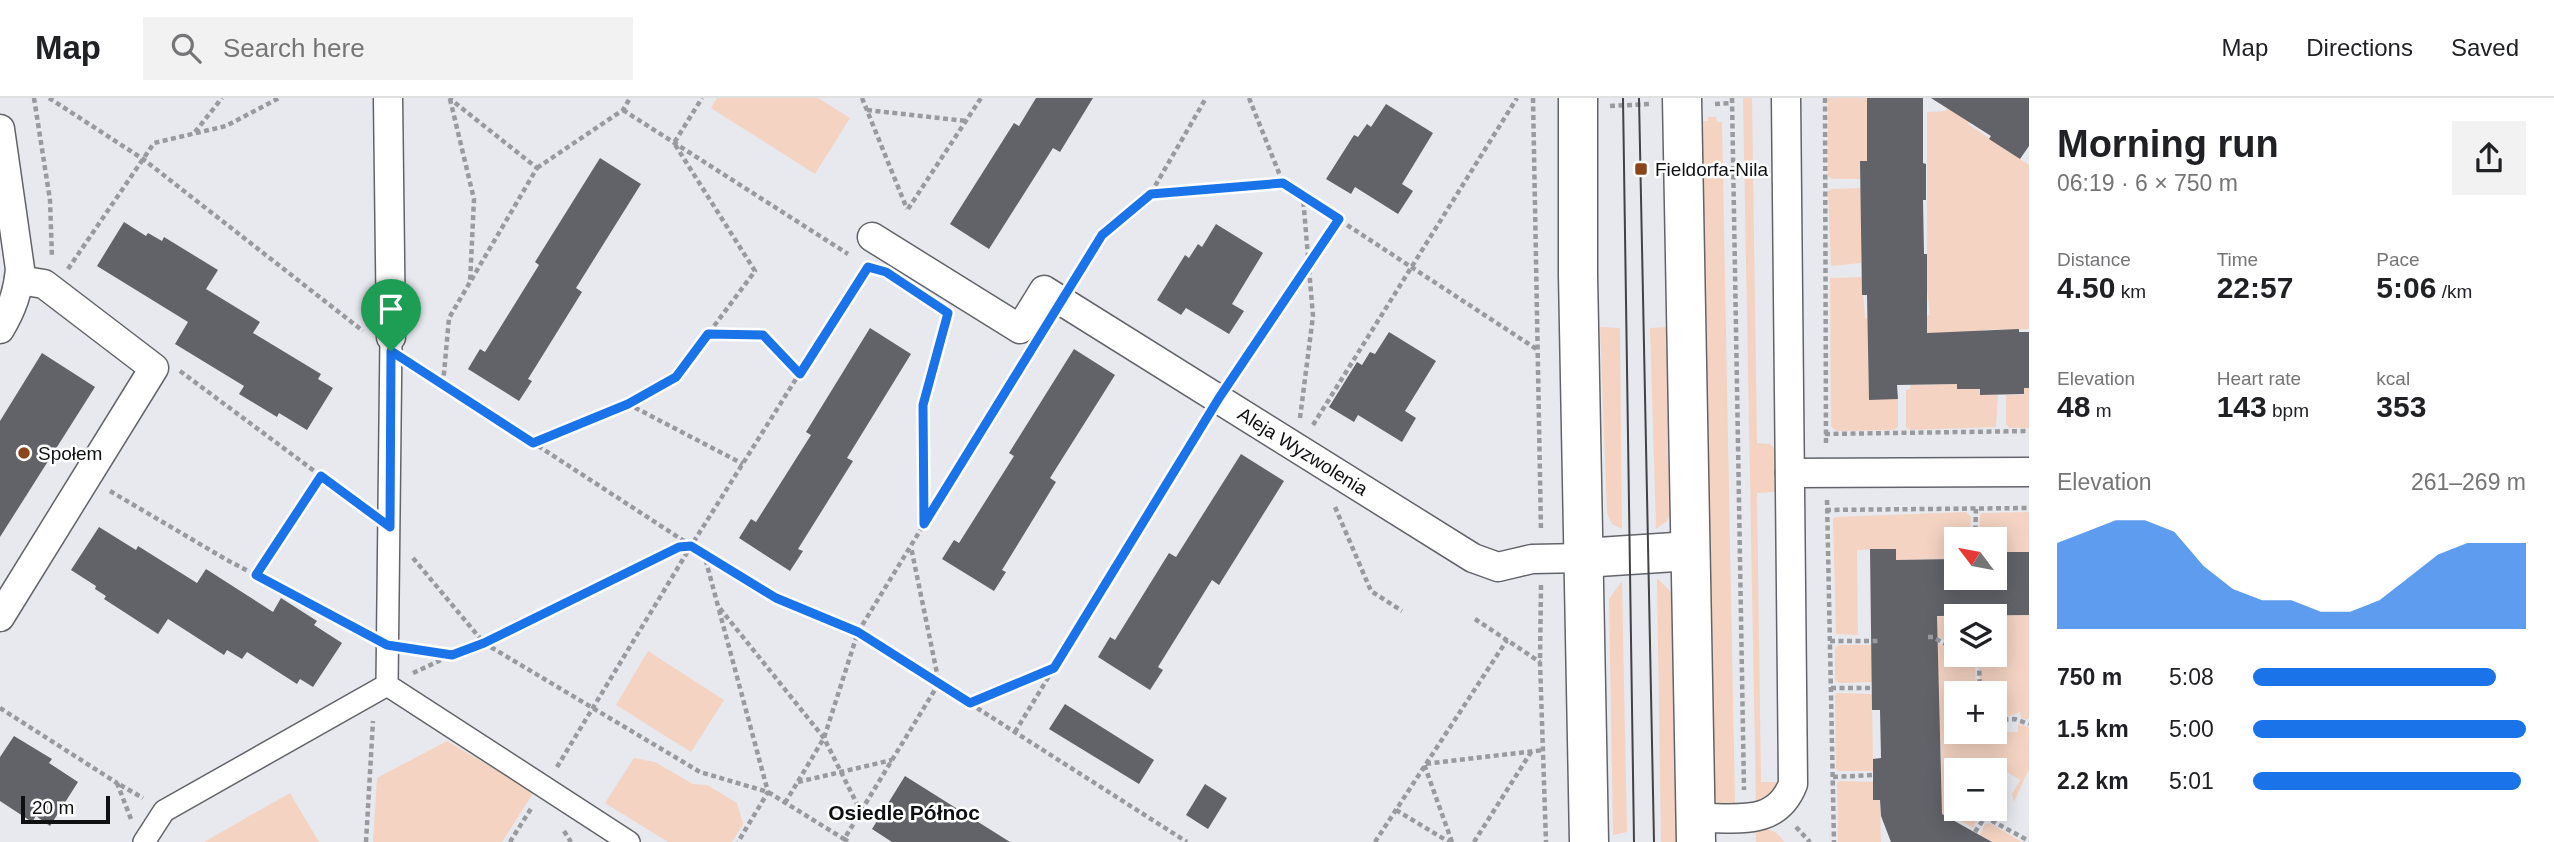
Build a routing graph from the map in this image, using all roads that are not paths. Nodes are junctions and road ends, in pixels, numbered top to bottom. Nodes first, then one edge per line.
1 (388, 98) edge
2 (1578, 98) edge
3 (1786, 98) edge
4 (1663, 101) edge
5 (0, 129) edge
6 (872, 237) dead end
7 (19, 280) junction
8 (0, 329) edge
9 (391, 344) joint
10 (2029, 472) edge
11 (1790, 473) junction
12 (1690, 551) junction
13 (1583, 558) junction
14 (0, 617) edge
15 (381, 687) junction
16 (1696, 830) edge
17 (144, 842) edge
18 (629, 842) edge
19 (1589, 842) edge

1 - 9 street
2 - 13 main road
3 - 11 street
4 - 12 main road
5 - 7 street
6 - 13 street, Aleja Wyzwolenia
7 - 8 street
7 - 14 street
9 - 15 street
10 - 11 street
11 - 16 street
12 - 13 main road
12 - 16 main road
13 - 19 main road
15 - 17 street
15 - 18 street

